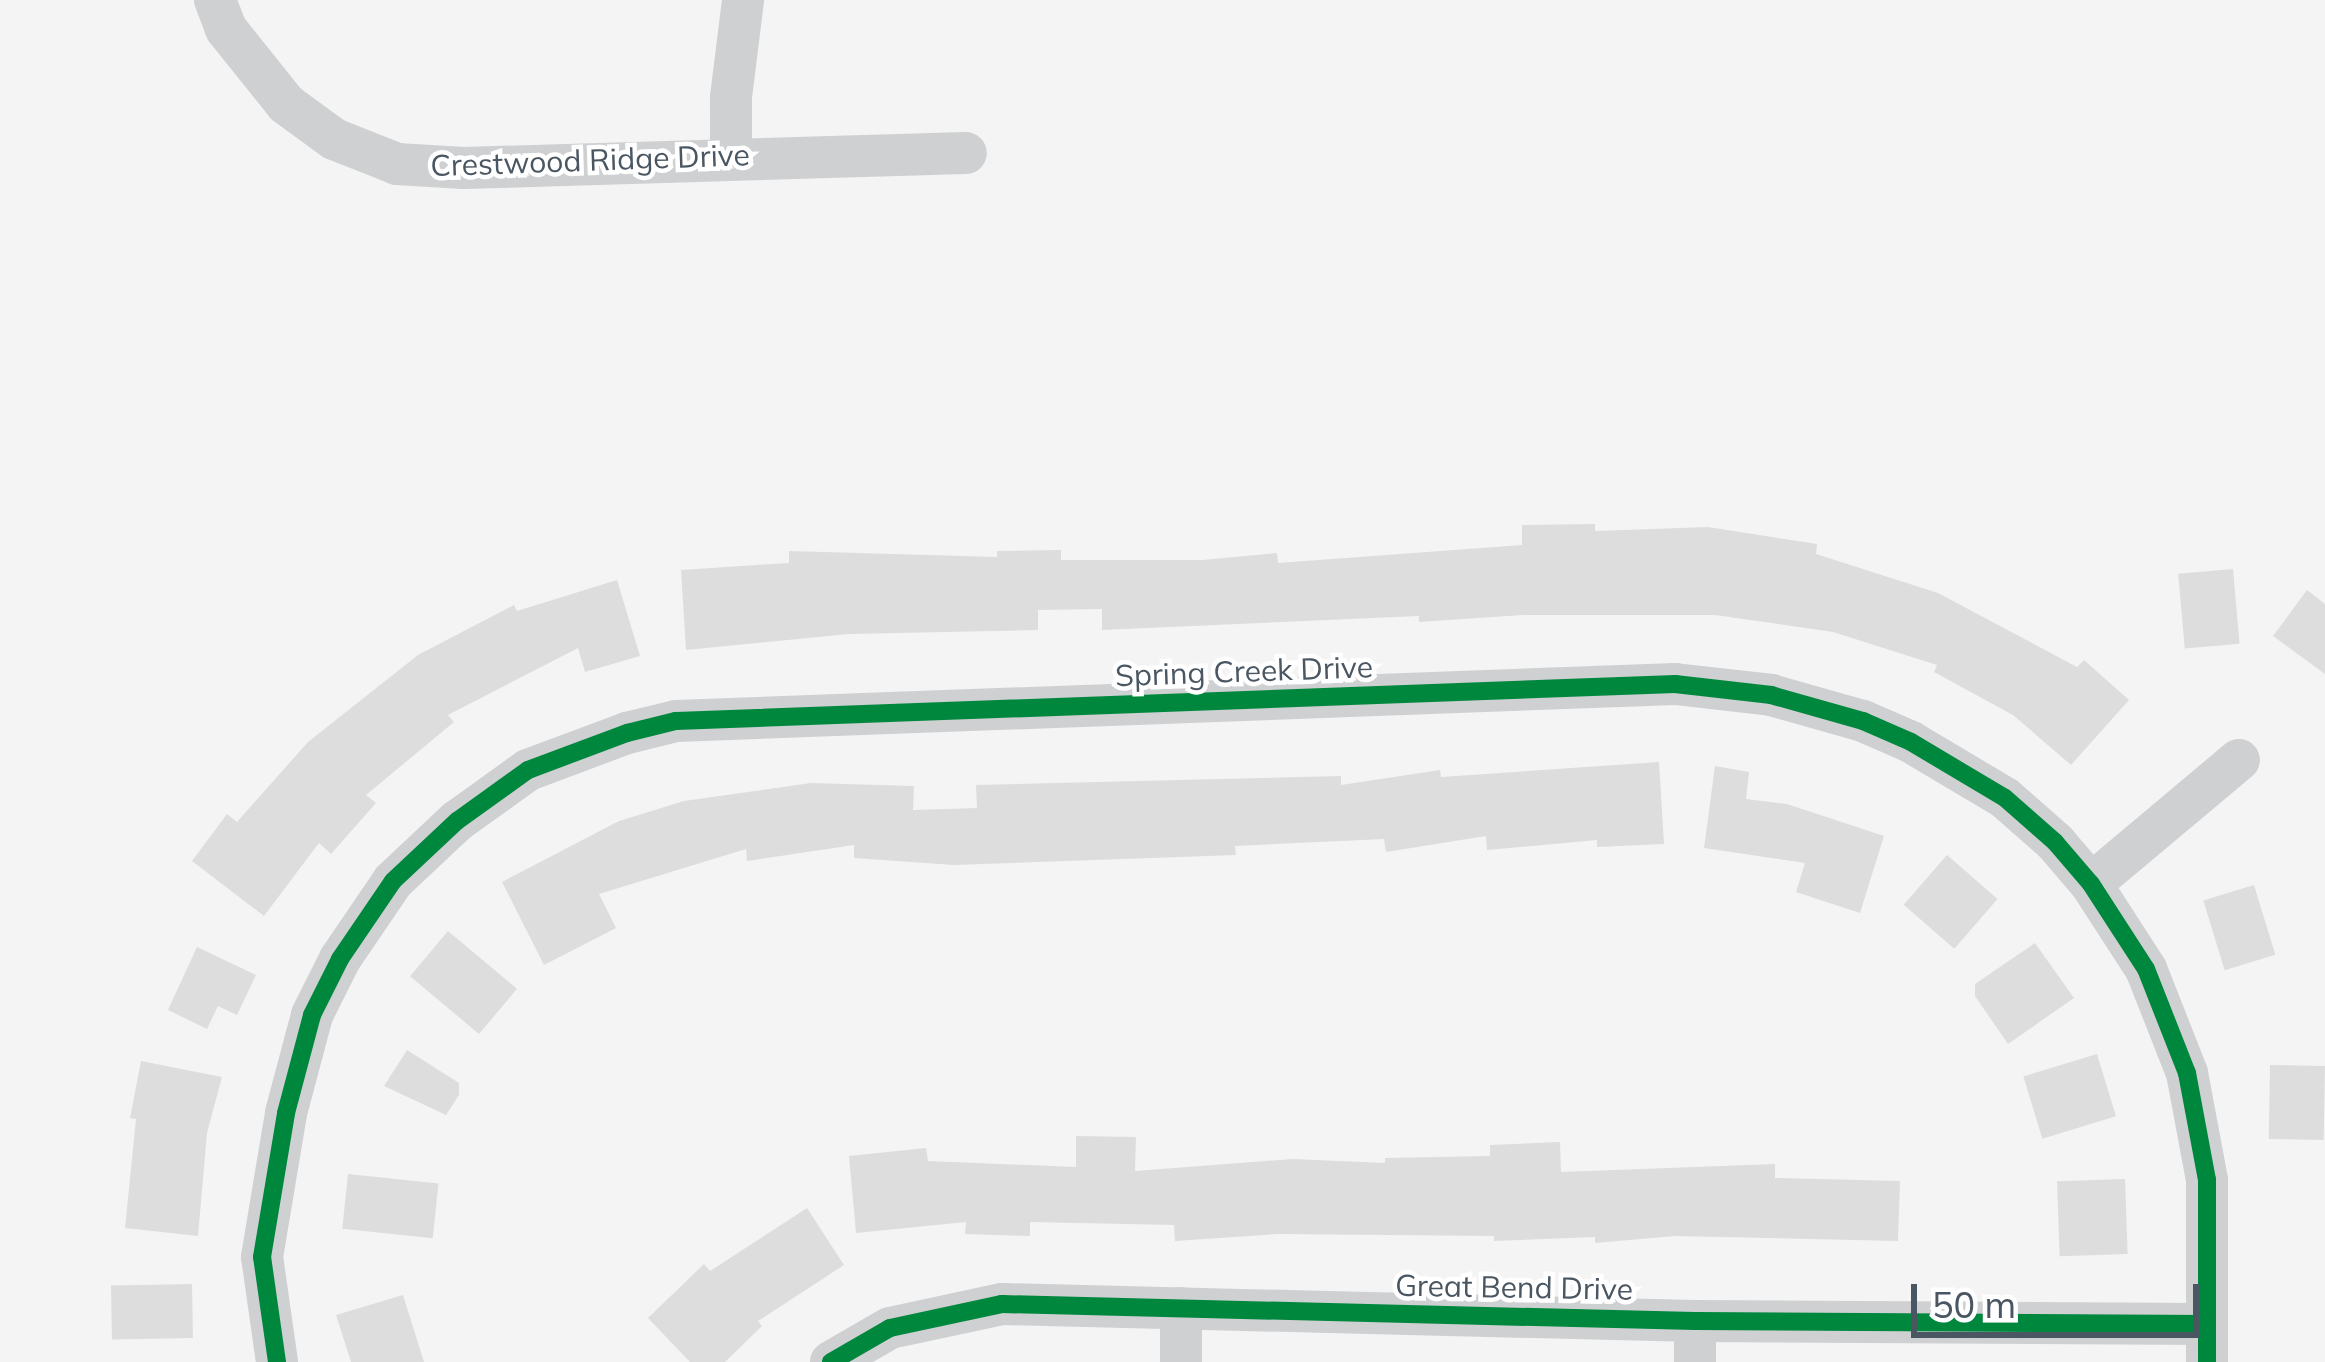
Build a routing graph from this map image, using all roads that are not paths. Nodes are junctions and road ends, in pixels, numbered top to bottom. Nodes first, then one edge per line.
1 (215, 0) edge
2 (743, 0) edge
3 (966, 153) dead end
4 (731, 156) junction
5 (2239, 760) dead end
6 (2091, 884) junction
7 (1181, 1308) junction
8 (1695, 1342) edge
9 (2207, 1343) edge
10 (277, 1362) edge
11 (831, 1362) edge
12 (1181, 1362) edge

1 - 4 street, Crestwood Ridge Drive
2 - 4 street
3 - 4 street, Crestwood Ridge Drive
5 - 6 street
6 - 9 street, Spring Creek Drive
6 - 10 street, Spring Creek Drive
7 - 8 street, Great Bend Drive
7 - 11 street, Great Bend Drive
7 - 12 street
8 - 9 street, Great Bend Drive

